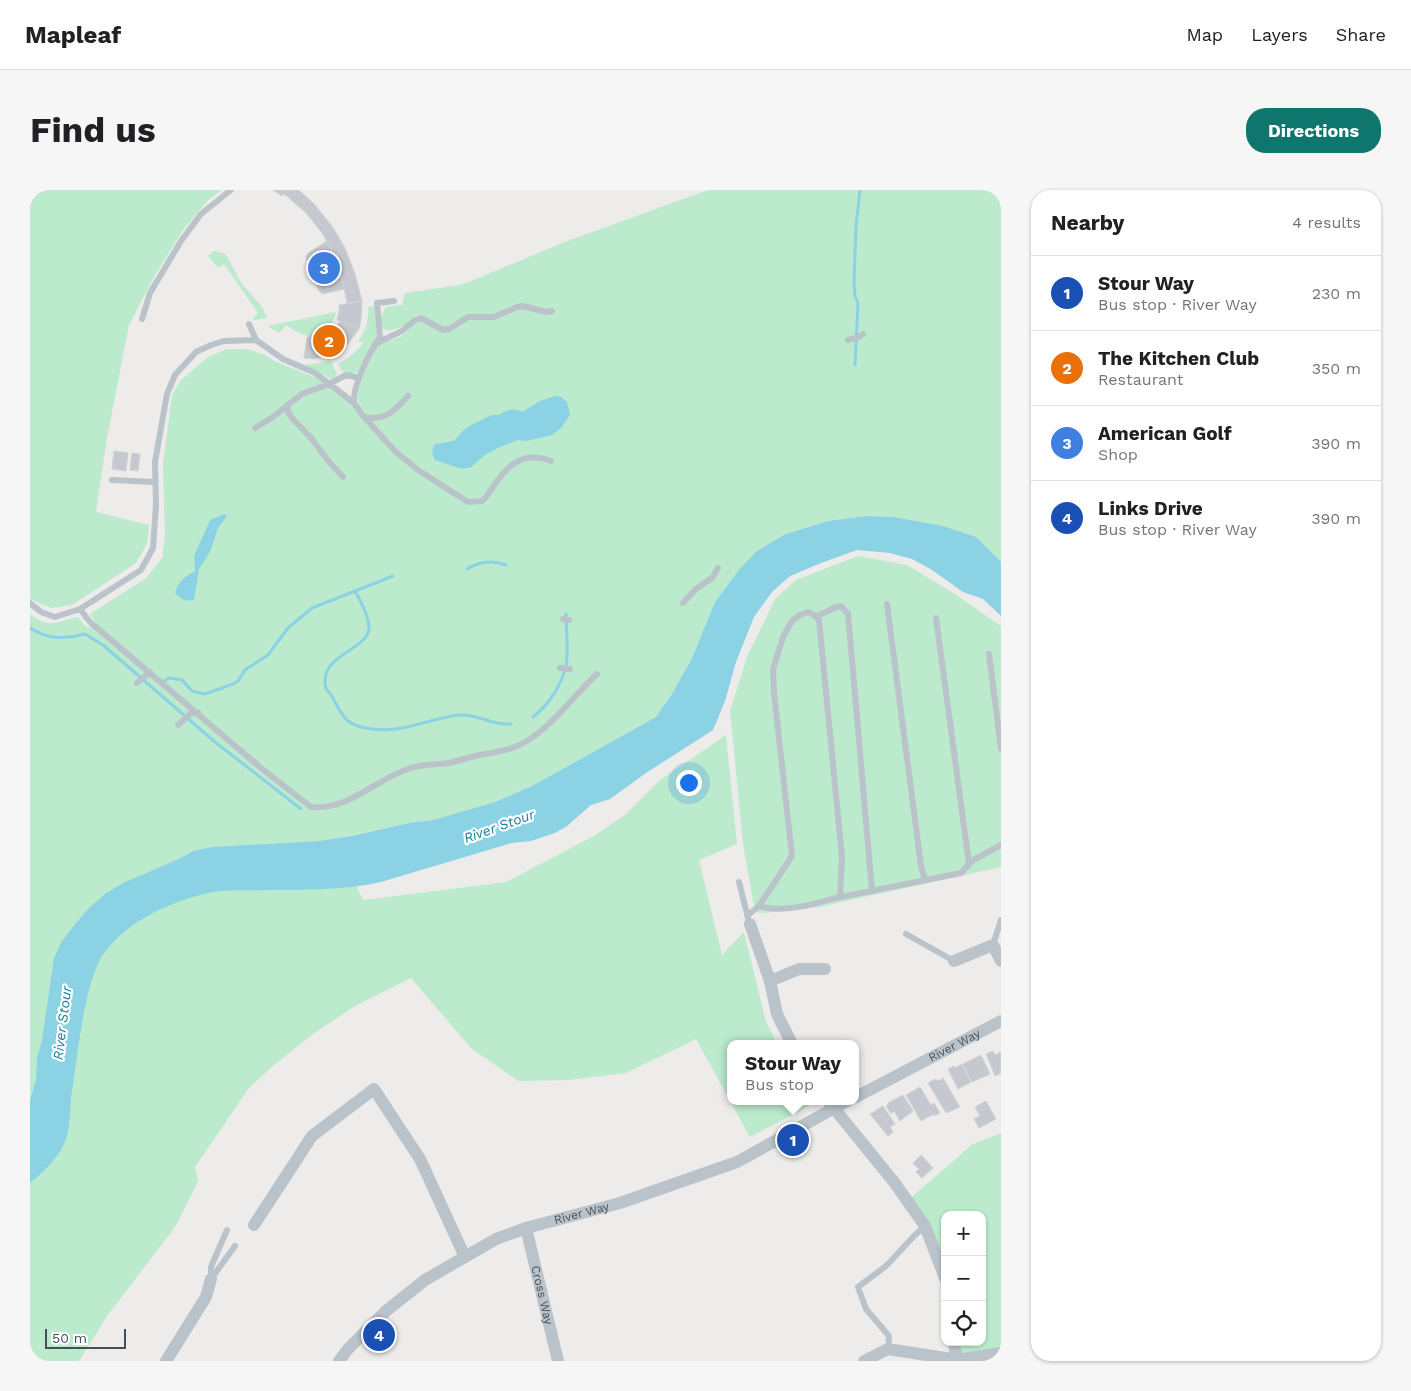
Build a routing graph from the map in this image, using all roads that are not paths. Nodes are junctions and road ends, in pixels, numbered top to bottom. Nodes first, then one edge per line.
1 (230, 190) edge
2 (394, 301) dead end
3 (552, 311) dead end
4 (142, 319) dead end
5 (249, 324) dead end
6 (863, 334) dead end
7 (256, 340) junction
8 (848, 340) dead end
9 (375, 344) junction
10 (359, 378) junction
11 (329, 384) junction
12 (408, 396) dead end
13 (354, 403) junction
14 (288, 405) junction
15 (363, 416) junction
16 (255, 428) dead end
17 (551, 461) dead end
18 (343, 477) dead end
19 (112, 480) dead end
20 (155, 482) junction
21 (718, 568) dead end
22 (30, 604) edge
23 (683, 604) dead end
24 (887, 604) dead end
25 (80, 609) junction
26 (816, 617) junction
27 (936, 618) dead end
28 (989, 654) dead end
29 (560, 668) dead end
30 (570, 669) dead end
31 (150, 672) junction
32 (597, 674) dead end
33 (137, 683) dead end
34 (198, 712) junction
35 (178, 725) dead end
36 (1001, 749) edge
37 (1001, 845) edge
38 (970, 864) junction
39 (924, 880) junction
40 (738, 882) dead end
41 (872, 891) junction
42 (840, 897) junction
43 (759, 906) junction
44 (749, 920) junction
45 (1001, 920) edge
46 (906, 934) dead end
47 (993, 945) junction
48 (954, 961) joint
49 (1001, 961) edge
50 (825, 969) dead end
51 (770, 981) junction
52 (1001, 1021) edge
53 (790, 1040) edge
54 (859, 1095) edge
55 (831, 1105) edge
56 (254, 1225) dead end
57 (925, 1226) junction
58 (526, 1228) junction
59 (227, 1230) dead end
60 (235, 1246) dead end
61 (465, 1256) junction
62 (941, 1268) edge
63 (211, 1279) junction
64 (954, 1346) edge
65 (888, 1349) junction
66 (1001, 1353) edge
67 (958, 1360) edge
68 (166, 1361) edge
69 (339, 1361) edge
70 (558, 1361) edge
71 (864, 1361) edge

1 - 4 lane
2 - 9 lane
3 - 9 lane
5 - 7 lane
6 - 8 lane
7 - 11 lane
7 - 20 lane
9 - 10 lane
10 - 11 lane
10 - 13 lane
11 - 13 lane
11 - 14 lane
12 - 15 lane
13 - 15 lane
14 - 16 lane
14 - 18 lane
15 - 17 lane
19 - 20 lane
20 - 25 lane
21 - 23 lane
22 - 25 lane
24 - 39 lane
25 - 31 lane
26 - 41 lane
26 - 42 lane
26 - 43 lane
27 - 38 lane
28 - 36 lane
29 - 30 lane
31 - 33 lane
31 - 34 lane
32 - 34 lane
34 - 35 lane
37 - 38 lane
38 - 39 lane
39 - 41 lane
40 - 44 lane
41 - 42 lane
42 - 43 lane
43 - 44 lane
44 - 51 street
45 - 47 lane
46 - 48 lane
47 - 48 street
47 - 49 street
50 - 51 street
51 - 53 street
52 - 54 street, River Way
55 - 57 street
55 - 58 street, River Way
56 - 61 street
57 - 62 street
57 - 65 lane
58 - 61 street, River Way
58 - 70 street, Cross Way
59 - 63 lane
60 - 63 lane
61 - 69 street, River Way
63 - 68 street
64 - 67 street
65 - 67 street
65 - 71 street
66 - 67 street

